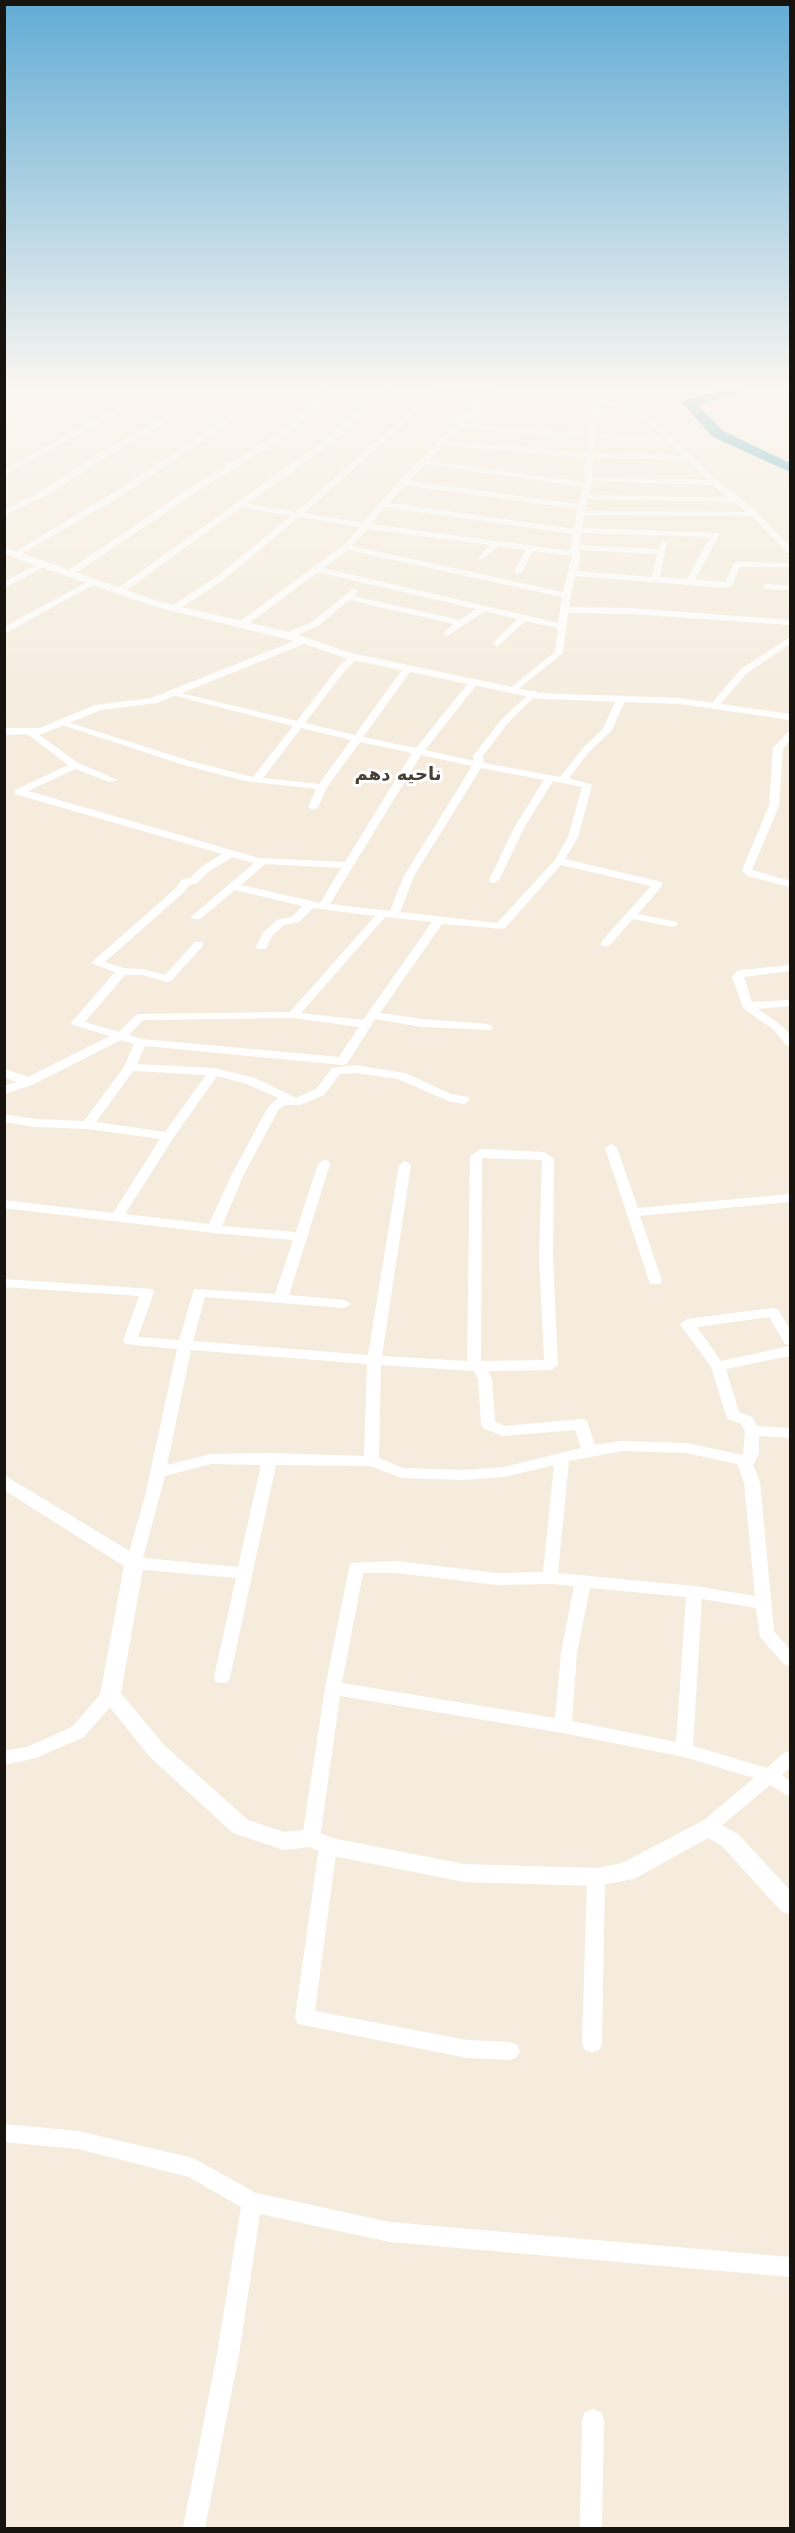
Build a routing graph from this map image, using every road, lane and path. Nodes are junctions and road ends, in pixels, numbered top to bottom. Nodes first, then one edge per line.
1 (91, 508) edge
2 (166, 508) edge
3 (238, 508) edge
4 (253, 508) edge
5 (305, 508) edge
6 (382, 508) edge
7 (409, 508) edge
8 (571, 508) edge
9 (747, 508) edge
10 (582, 510) junction
11 (754, 514) junction
12 (296, 516) junction
13 (364, 525) junction
14 (578, 531) junction
15 (666, 534) junction
16 (496, 543) junction
17 (347, 547) junction
18 (530, 549) junction
19 (577, 550) junction
20 (790, 551) edge
21 (10, 552) edge
22 (662, 552) junction
23 (482, 558) dead end
24 (45, 564) junction
25 (790, 566) edge
26 (316, 569) junction
27 (518, 572) dead end
28 (70, 573) junction
29 (572, 573) junction
30 (655, 580) junction
31 (94, 582) junction
32 (690, 582) junction
33 (4, 586) edge
34 (357, 587) dead end
35 (766, 587) dead end
36 (790, 588) edge
37 (121, 590) junction
38 (566, 595) junction
39 (346, 597) junction
40 (484, 608) junction
41 (173, 609) junction
42 (565, 610) junction
43 (524, 617) junction
44 (461, 623) junction
45 (790, 623) edge
46 (242, 624) junction
47 (563, 627) junction
48 (4, 631) edge
49 (447, 633) dead end
50 (289, 635) junction
51 (790, 640) edge
52 (303, 641) junction
53 (497, 644) dead end
54 (354, 658) junction
55 (407, 669) junction
56 (473, 682) junction
57 (513, 690) junction
58 (175, 693) junction
59 (533, 693) junction
60 (621, 698) junction
61 (714, 706) junction
62 (790, 717) edge
63 (61, 723) junction
64 (299, 724) junction
65 (4, 732) edge
66 (31, 733) junction
67 (790, 735) edge
68 (359, 738) junction
69 (418, 752) junction
70 (479, 764) junction
71 (75, 765) junction
72 (550, 778) junction
73 (113, 780) dead end
74 (256, 780) junction
75 (563, 780) junction
76 (322, 787) junction
77 (313, 807) dead end
78 (231, 853) junction
79 (263, 861) junction
80 (559, 861) junction
81 (346, 865) junction
82 (494, 880) dead end
83 (790, 884) edge
84 (233, 886) junction
85 (310, 905) junction
86 (323, 906) junction
87 (388, 914) junction
88 (629, 915) junction
89 (196, 917) dead end
90 (439, 920) junction
91 (673, 924) dead end
92 (199, 944) dead end
93 (605, 944) dead end
94 (262, 948) dead end
95 (790, 968) edge
96 (122, 971) junction
97 (790, 1003) edge
98 (747, 1006) junction
99 (293, 1015) junction
100 (370, 1019) junction
101 (487, 1028) dead end
102 (122, 1035) junction
103 (141, 1042) junction
104 (790, 1042) edge
105 (130, 1067) junction
106 (4, 1072) edge
107 (214, 1072) junction
108 (28, 1082) junction
109 (4, 1090) edge
110 (464, 1100) dead end
111 (297, 1102) junction
112 (4, 1118) edge
113 (88, 1125) junction
114 (168, 1136) junction
115 (611, 1148) dead end
116 (324, 1164) dead end
117 (405, 1165) dead end
118 (790, 1198) edge
119 (4, 1204) edge
120 (632, 1213) junction
121 (117, 1217) junction
122 (214, 1229) junction
123 (299, 1236) junction
124 (655, 1281) dead end
125 (4, 1283) edge
126 (281, 1298) junction
127 (344, 1304) dead end
128 (785, 1323) edge
129 (790, 1341) edge
130 (185, 1346) junction
131 (790, 1351) edge
132 (374, 1360) junction
133 (477, 1366) junction
134 (718, 1366) junction
135 (752, 1431) junction
136 (790, 1433) edge
137 (589, 1450) junction
138 (270, 1458) junction
139 (562, 1459) junction
140 (370, 1461) junction
141 (746, 1464) junction
142 (159, 1472) junction
143 (5, 1481) edge
144 (134, 1563) junction
145 (245, 1573) junction
146 (550, 1578) junction
147 (583, 1582) junction
148 (694, 1592) junction
149 (764, 1603) junction
150 (790, 1660) edge
151 (222, 1677) dead end
152 (333, 1688) junction
153 (110, 1695) junction
154 (563, 1726) junction
155 (684, 1750) junction
156 (4, 1758) edge
157 (790, 1758) edge
158 (768, 1775) junction
159 (790, 1790) edge
160 (708, 1827) junction
161 (320, 1842) junction
162 (596, 1877) junction
163 (790, 1905) edge
164 (592, 2044) dead end
165 (510, 2051) dead end
166 (4, 2133) edge
167 (252, 2202) junction
168 (790, 2267) edge
169 (593, 2420) dead end
170 (194, 2529) edge
171 (591, 2529) edge

1 - 21 street
2 - 28 street
3 - 37 street
4 - 12 street
5 - 12 street
6 - 13 street
7 - 14 street
8 - 10 street
9 - 11 street
10 - 11 street
10 - 14 street
11 - 20 street
12 - 13 street
12 - 41 street
13 - 16 street
13 - 17 street
14 - 15 street
14 - 19 street
15 - 22 street
15 - 32 street
16 - 18 street
16 - 23 street
17 - 26 street
17 - 38 street
18 - 19 street
18 - 27 street
19 - 22 street
19 - 29 street
21 - 24 street
22 - 30 street
24 - 28 street
24 - 33 street
25 - 32 street
26 - 40 street
26 - 46 street
28 - 31 street
29 - 30 street
29 - 38 street
30 - 32 street
31 - 37 street
31 - 48 street
34 - 39 street
35 - 36 street
37 - 41 street
38 - 42 street
39 - 44 street
39 - 50 street
40 - 43 street
40 - 44 street
41 - 46 street
42 - 45 street
42 - 47 street
43 - 47 street
43 - 53 street
44 - 49 street
46 - 50 street
47 - 57 street
50 - 52 street
51 - 61 street
52 - 54 street
52 - 58 street
54 - 55 street
54 - 64 street
55 - 56 street
55 - 68 street
56 - 57 street
56 - 69 street
57 - 59 street
58 - 63 street
58 - 64 street
59 - 60 street
59 - 70 street
60 - 61 street
60 - 75 street
61 - 62 street
63 - 66 street
63 - 74 street
64 - 68 street
64 - 74 street
65 - 66 street
66 - 71 street
67 - 83 street
68 - 69 street
68 - 76 street
69 - 70 street
69 - 81 street
70 - 72 street
70 - 87 street
71 - 73 street
71 - 78 street
72 - 75 street
72 - 82 street
74 - 76 street
75 - 80 street
76 - 77 street
78 - 79 street
78 - 96 street
79 - 81 street
79 - 84 street
80 - 88 street
80 - 90 street
81 - 86 street
84 - 85 street
84 - 89 street
85 - 86 street
85 - 94 street
86 - 87 street
87 - 90 street
87 - 99 street
88 - 91 street
88 - 93 street
90 - 100 street
92 - 96 street
95 - 98 street
96 - 102 street
97 - 98 street
98 - 104 street
99 - 100 street
99 - 102 street
100 - 101 street
100 - 103 street
102 - 103 street
102 - 108 street
103 - 105 street
105 - 107 street
105 - 113 street
106 - 108 street
107 - 111 street
107 - 114 street
108 - 109 street
110 - 111 street
111 - 122 street
112 - 113 street
113 - 114 street
114 - 121 street
115 - 120 street
116 - 123 street
117 - 132 street
118 - 120 street
119 - 121 street
120 - 124 street
121 - 122 street
122 - 123 street
123 - 126 street
125 - 130 street
126 - 127 street
126 - 130 street
128 - 129 street
128 - 134 street
130 - 132 street
130 - 142 street
131 - 134 street
132 - 133 street
132 - 140 street
133 - 133 street
133 - 137 street
134 - 135 street
135 - 136 street
135 - 141 street
137 - 139 street
137 - 141 street
138 - 140 street
138 - 142 street
138 - 145 street
139 - 140 street
139 - 146 street
141 - 149 street
142 - 144 street
143 - 144 street
144 - 145 street
144 - 153 street
145 - 151 street
146 - 147 street
146 - 152 street
147 - 148 street
147 - 154 street
148 - 149 street
148 - 155 street
149 - 150 street
152 - 154 street
152 - 161 street
153 - 156 street
153 - 161 street
154 - 155 street
155 - 158 street
157 - 158 street
158 - 159 street
158 - 160 street
160 - 162 street
160 - 163 street
161 - 162 street
161 - 165 street
162 - 164 street
166 - 167 street
167 - 168 street
167 - 170 street
169 - 171 street

